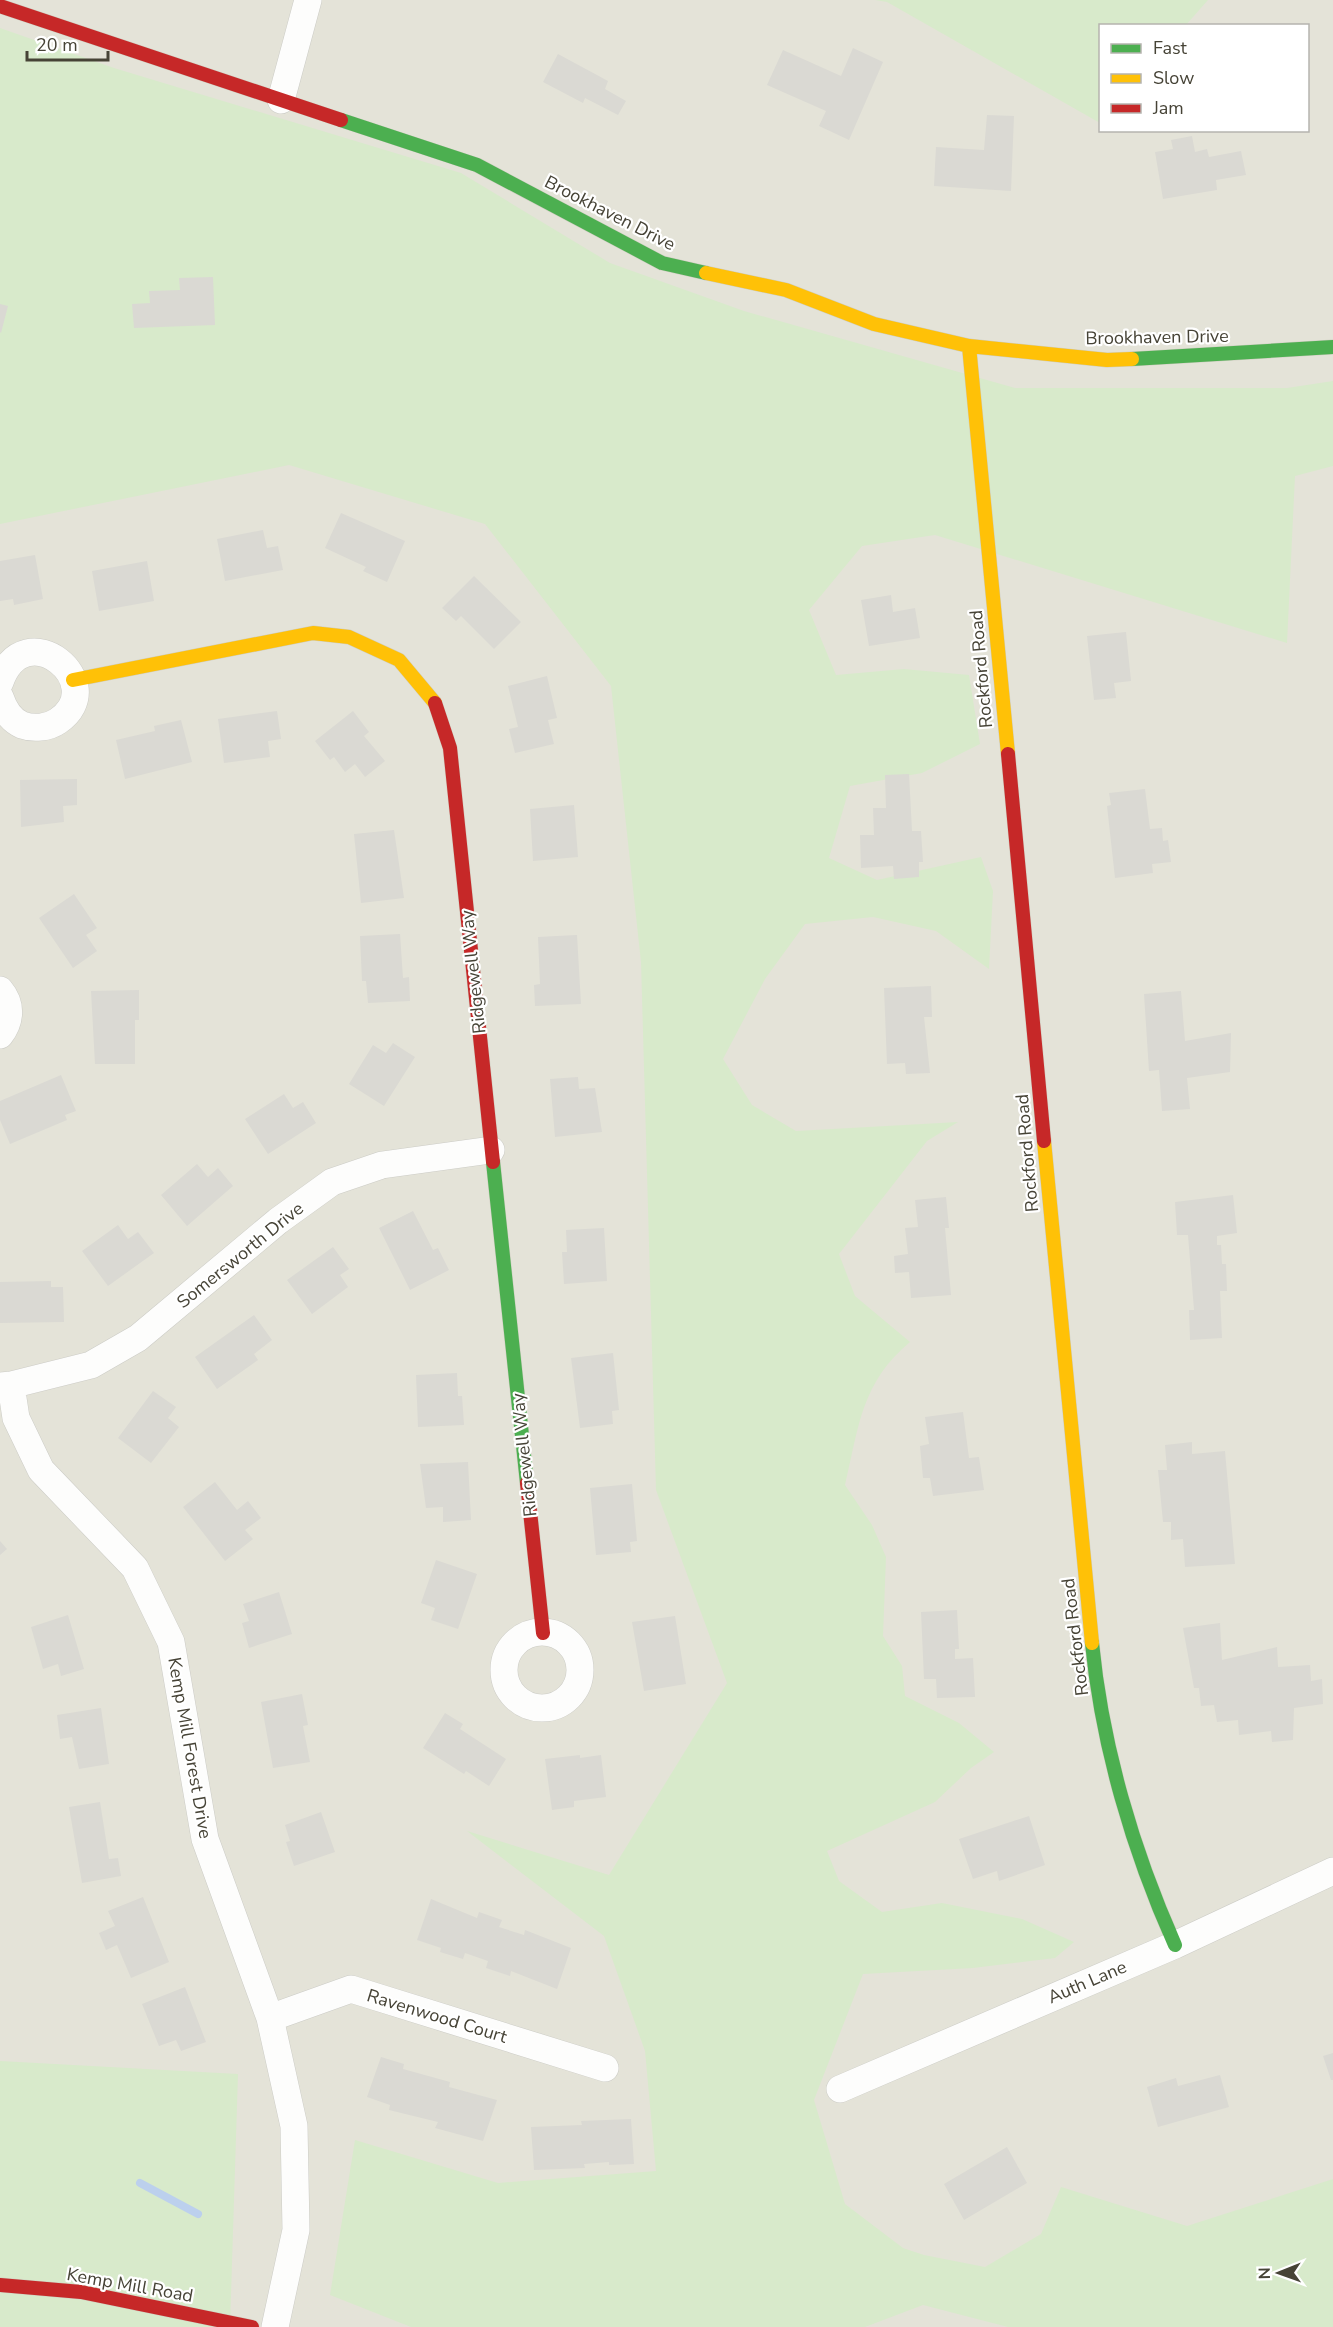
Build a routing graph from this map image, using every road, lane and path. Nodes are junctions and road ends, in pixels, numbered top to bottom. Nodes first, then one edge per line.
1 (308, 0) edge
2 (0, 6) edge
3 (281, 100) junction
4 (969, 346) junction
5 (1333, 347) edge
6 (74, 681) junction
7 (0, 682) edge
8 (0, 697) edge
9 (0, 990) edge
10 (0, 1035) edge
11 (491, 1150) junction
12 (5, 1385) edge
13 (543, 1633) dead end
14 (1333, 1871) edge
15 (1175, 1945) junction
16 (270, 2018) junction
17 (605, 2068) dead end
18 (840, 2090) dead end
19 (0, 2285) edge
20 (252, 2327) edge
21 (275, 2327) edge

1 - 3 street
2 - 3 street, Brookhaven Drive
3 - 4 street, Brookhaven Drive
4 - 5 street, Brookhaven Drive
4 - 15 street, Rockford Road
6 - 7 street
6 - 8 street
6 - 11 street, Ridgewell Way
9 - 10 street
11 - 12 street, Somersworth Drive
11 - 13 street, Ridgewell Way
12 - 16 street, Kemp Mill Forest Drive
14 - 15 street, Auth Lane
15 - 18 street, Auth Lane
16 - 17 street, Ravenwood Court
16 - 21 street, Kemp Mill Forest Drive
19 - 20 street, Kemp Mill Road

